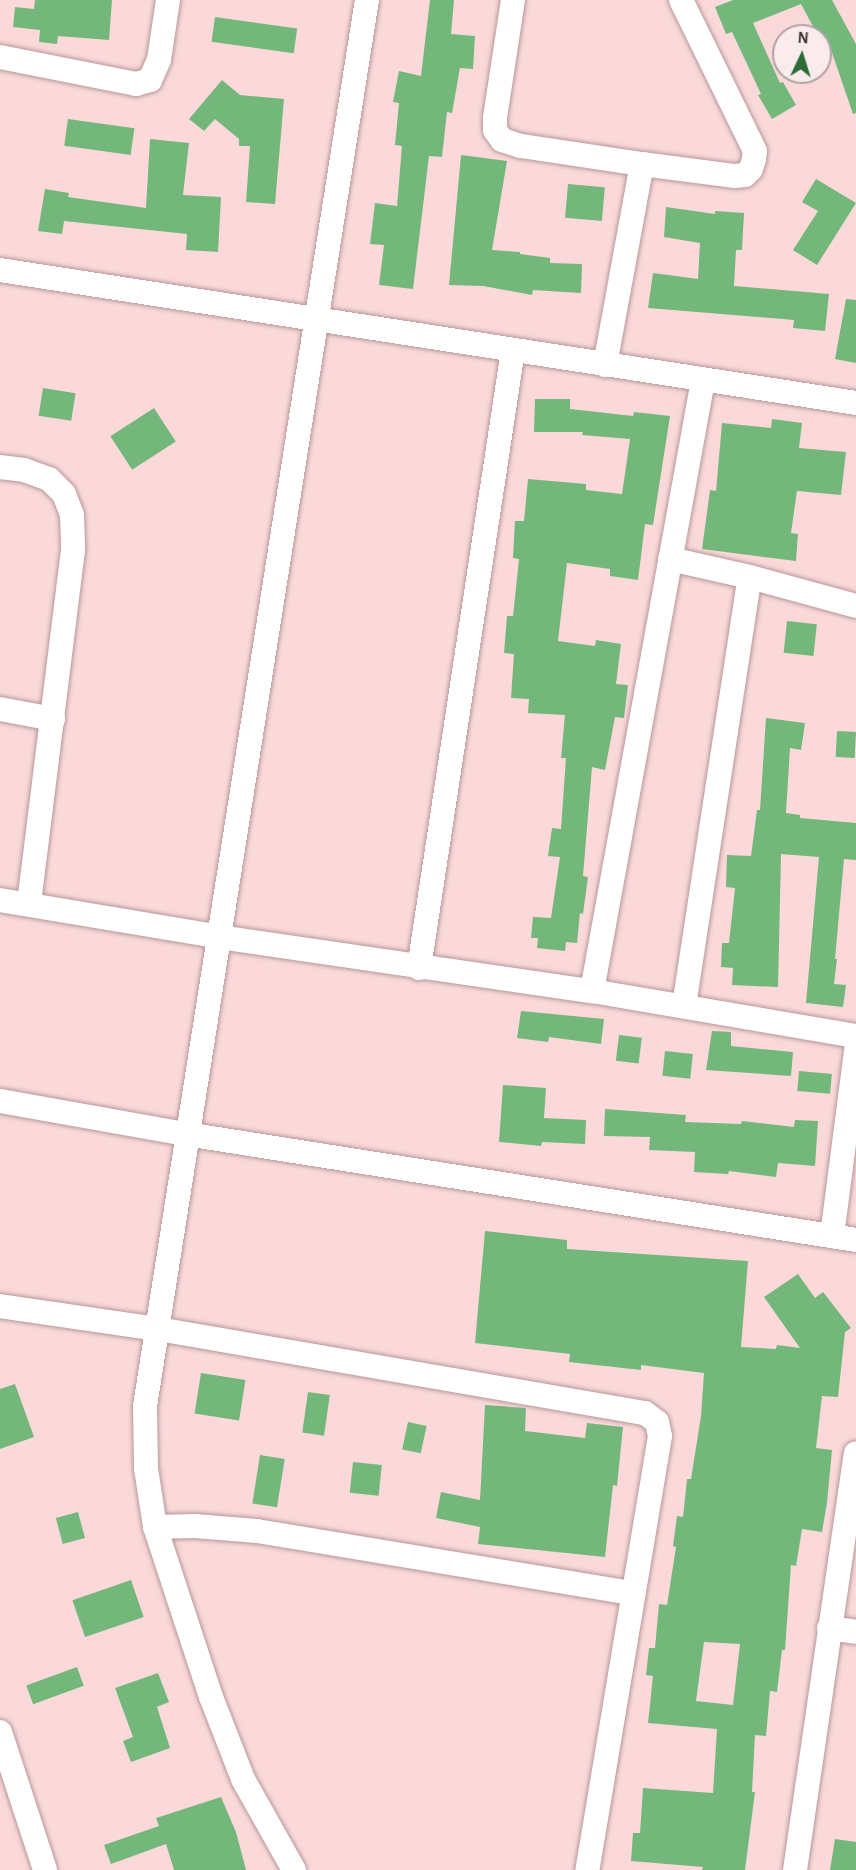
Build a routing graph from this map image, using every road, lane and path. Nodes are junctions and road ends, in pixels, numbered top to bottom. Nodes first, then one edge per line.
1 (168, 0) edge
2 (367, 0) edge
3 (513, 0) edge
4 (681, 0) edge
5 (0, 57) edge
6 (642, 164) junction
7 (0, 270) edge
8 (316, 320) junction
9 (513, 350) junction
10 (604, 364) junction
11 (703, 380) junction
12 (856, 403) edge
13 (0, 467) edge
14 (670, 559) junction
15 (750, 577) junction
16 (856, 606) edge
17 (0, 709) edge
18 (53, 719) junction
19 (0, 900) edge
20 (29, 904) junction
21 (220, 938) junction
22 (419, 968) junction
23 (592, 992) junction
24 (684, 1006) junction
25 (856, 1036) edge
26 (856, 1050) edge
27 (0, 1101) edge
28 (186, 1134) junction
29 (832, 1236) junction
30 (856, 1240) edge
31 (0, 1306) edge
32 (158, 1329) junction
33 (856, 1453) edge
34 (155, 1527) junction
35 (632, 1593) junction
36 (829, 1628) junction
37 (856, 1632) edge
38 (0, 1731) edge
39 (45, 1870) edge
40 (294, 1870) edge
41 (587, 1870) edge
42 (795, 1870) edge

1 - 5 street
2 - 8 street
3 - 6 street
4 - 6 street
6 - 10 street
7 - 8 street
8 - 9 street
8 - 21 street
9 - 10 street
9 - 22 street
10 - 11 street
11 - 12 street
11 - 14 street
13 - 18 street
14 - 15 street
14 - 23 street
15 - 16 street
15 - 24 street
17 - 18 street
18 - 20 street
19 - 20 street
20 - 21 street
21 - 22 street
21 - 28 street
22 - 23 street
23 - 24 street
24 - 25 street
26 - 29 street
27 - 28 street
28 - 29 street
28 - 32 street
29 - 30 street
31 - 32 street
32 - 34 street
32 - 35 street
33 - 36 street
34 - 35 street
34 - 40 street
35 - 41 street
36 - 37 street
36 - 42 street
38 - 39 street

